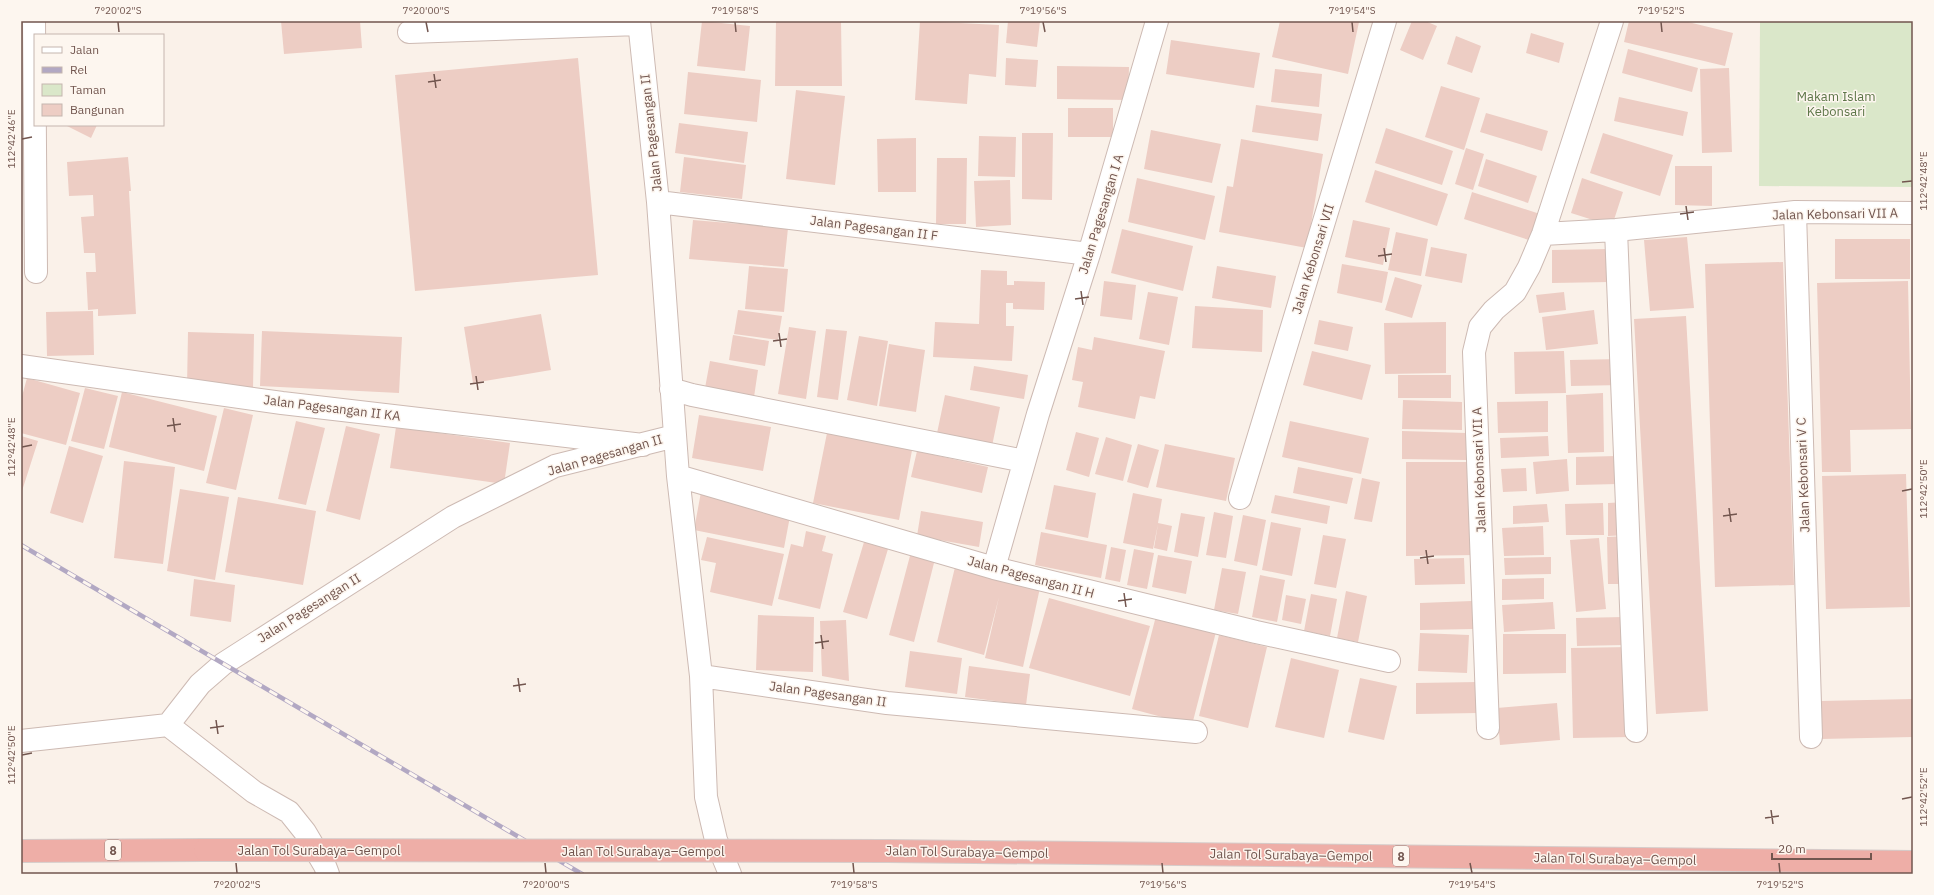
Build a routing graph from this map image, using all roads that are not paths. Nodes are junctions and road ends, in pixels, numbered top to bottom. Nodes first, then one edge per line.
1 (34, 21) edge
2 (1157, 21) edge
3 (1385, 21) edge
4 (1612, 21) edge
5 (639, 22) edge
6 (409, 32) dead end
7 (34, 34) edge
8 (35, 126) edge
9 (658, 202) junction
10 (1795, 212) junction
11 (1913, 213) edge
12 (1616, 230) junction
13 (1543, 234) junction
14 (1090, 254) junction
15 (36, 272) dead end
16 (21, 366) edge
17 (671, 389) junction
18 (675, 436) junction
19 (643, 445) junction
20 (1024, 461) junction
21 (678, 476) junction
22 (1240, 498) dead end
23 (994, 568) junction
24 (1389, 661) dead end
25 (700, 676) junction
26 (168, 725) junction
27 (1488, 728) dead end
28 (1636, 731) dead end
29 (1196, 732) dead end
30 (1810, 737) dead end
31 (21, 741) edge
32 (21, 851) edge
33 (1913, 862) edge
34 (328, 874) edge
35 (730, 874) edge

1 - 7 street
2 - 14 street, Jalan Pagesangan I A
3 - 22 street, Jalan Kebonsari VII
4 - 13 street, Jalan Kebonsari VII A
5 - 6 street
5 - 9 street, Jalan Pagesangan II
8 - 15 street
9 - 14 street, Jalan Pagesangan II F
9 - 17 street, Jalan Pagesangan II
10 - 11 street, Jalan Kebonsari VII A
10 - 12 street, Jalan Kebonsari VII A
10 - 30 street, Jalan Kebonsari V C
12 - 13 street, Jalan Kebonsari VII A
12 - 28 street
13 - 27 street, Jalan Kebonsari VII A
14 - 20 street, Jalan Pagesangan I A
16 - 19 street, Jalan Pagesangan II KA
17 - 18 street, Jalan Pagesangan II
17 - 20 street
18 - 19 street, Jalan Pagesangan II
18 - 21 street, Jalan Pagesangan II
19 - 26 street, Jalan Pagesangan II
20 - 23 street, Jalan Pagesangan I A
21 - 23 street, Jalan Pagesangan II H
21 - 25 street, Jalan Pagesangan II
23 - 24 street, Jalan Pagesangan II H
25 - 29 street, Jalan Pagesangan II
25 - 35 street
26 - 31 street
26 - 34 street
32 - 33 highway, Jalan Tol Surabaya–Gempol / 8, bridge

